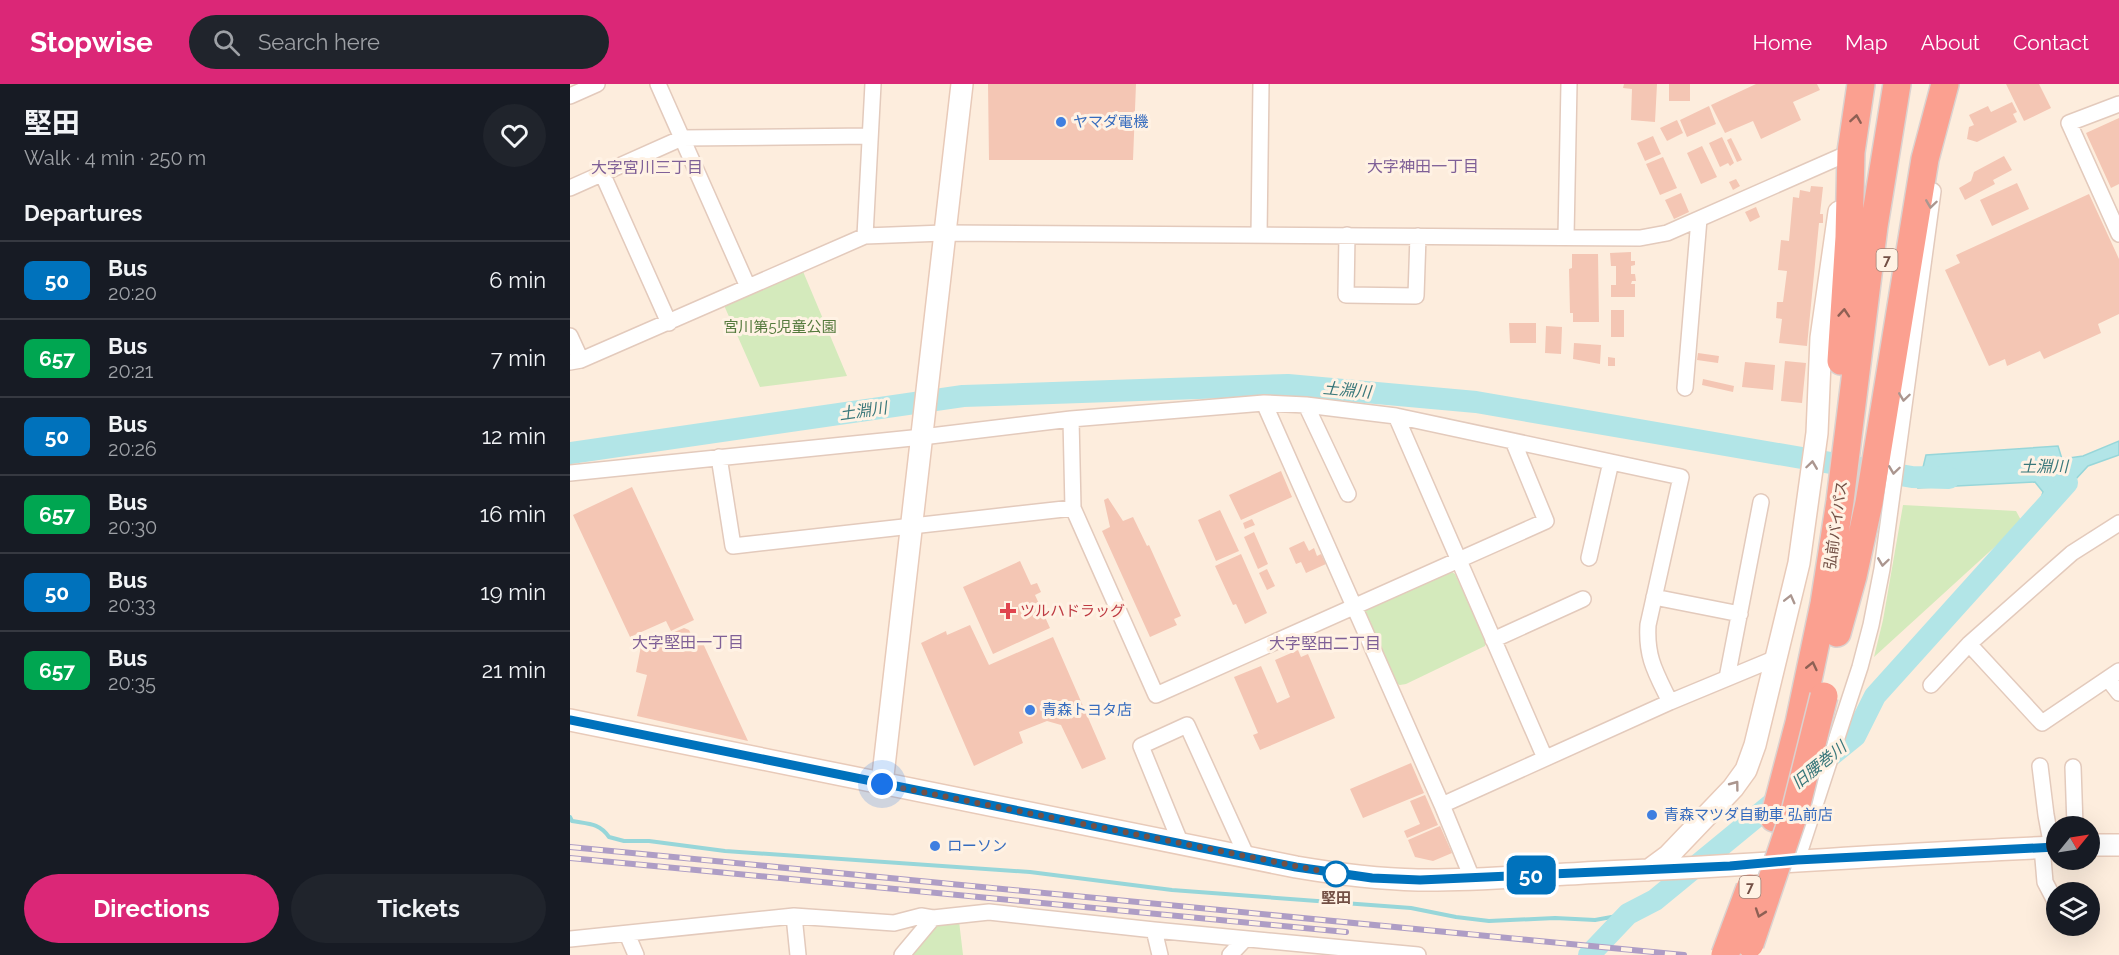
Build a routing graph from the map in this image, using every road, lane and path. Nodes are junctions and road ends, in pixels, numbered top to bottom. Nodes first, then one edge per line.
1 (597, 84) edge
2 (658, 84) edge
3 (873, 84) edge
4 (962, 84) edge
5 (1261, 84) edge
6 (1569, 84) edge
7 (1861, 84) edge
8 (1898, 84) edge
9 (1916, 84) edge
10 (1945, 84) edge
11 (1950, 84) edge
12 (570, 96) edge
13 (2119, 104) edge
14 (870, 136) junction
15 (682, 138) junction
16 (1851, 152) junction
17 (602, 174) junction
18 (570, 188) edge
19 (1699, 219) junction
20 (944, 233) junction
21 (2119, 234) edge
22 (1259, 235) junction
23 (1347, 235) junction
24 (865, 236) junction
25 (1418, 236) junction
26 (1566, 236) junction
27 (748, 287) junction
28 (669, 323) junction
29 (570, 336) edge
30 (575, 361) edge
31 (1685, 388) dead end
32 (1264, 403) junction
33 (1306, 405) junction
34 (1396, 416) junction
35 (1071, 419) junction
36 (922, 433) junction
37 (1858, 435) junction
38 (1513, 441) junction
39 (719, 457) junction
40 (1611, 462) junction
41 (570, 473) edge
42 (1348, 494) dead end
43 (1849, 501) junction
44 (1761, 502) dead end
45 (1073, 508) junction
46 (2119, 523) edge
47 (912, 525) junction
48 (1590, 558) dead end
49 (1458, 561) junction
50 (1654, 597) junction
51 (1583, 599) dead end
52 (1355, 607) junction
53 (1740, 614) junction
54 (1493, 640) junction
55 (1969, 644) junction
56 (1776, 658) junction
57 (2113, 675) edge
58 (1727, 678) junction
59 (1931, 685) dead end
60 (2119, 693) edge
61 (1670, 702) junction
62 (570, 720) edge
63 (1545, 758) junction
64 (2040, 766) dead end
65 (2073, 767) dead end
66 (882, 784) junction
67 (1442, 805) junction
68 (2046, 816) edge
69 (2075, 816) edge
70 (1181, 844) junction
71 (2119, 845) edge
72 (2100, 846) edge
73 (2046, 847) edge
74 (1247, 857) junction
75 (1797, 860) junction
76 (1649, 870) junction
77 (2046, 870) edge
78 (1472, 878) junction
79 (2046, 886) edge
80 (794, 916) junction
81 (933, 918) junction
82 (1154, 930) junction
83 (627, 934) junction
84 (570, 939) edge
85 (1245, 939) junction
86 (1350, 952) edge
87 (636, 955) edge
88 (798, 955) edge
89 (902, 955) edge
90 (1160, 955) edge
91 (1230, 955) edge
92 (1418, 955) edge
93 (1725, 955) edge
94 (1746, 955) edge

1 - 12 street
2 - 15 street
3 - 14 street
4 - 20 main road
5 - 22 street
6 - 26 street
16 -> 7 highway
8 - 37 highway, 7
9 - 37 highway, 7
10 - 37 highway
11 -> 37 street
13 - 21 street
14 - 15 street
14 - 24 street
15 - 17 street
15 - 27 street
16 - 19 street
37 -> 16 highway
17 - 18 street
17 - 28 street
19 - 26 street
19 - 31 street
20 - 22 street
20 - 24 street
20 - 36 main road
22 - 23 street
23 - 25 street
23 - 25 street
24 - 27 street
25 - 26 street
27 - 28 street
28 - 30 street
29 - 30 street
32 - 33 street
32 - 35 street
32 - 52 street
33 - 34 street
33 - 42 street
34 - 38 street
34 - 49 street
35 - 36 street
35 - 45 street
36 - 39 street
36 - 47 main road
37 - 43 highway
37 -> 43 highway
38 - 40 street
38 - 49 street
39 - 41 street
39 - 47 street
40 - 48 street
40 - 50 street
56 -> 43 main road
43 -> 75 street
93 -> 43 highway, 弘前バイパス / 7, bridge
43 -> 94 highway, 弘前バイパス / 7, bridge
44 - 53 street
45 - 47 street
45 - 52 street
46 - 55 street
47 - 66 main road
49 - 52 street
49 - 54 street
50 - 53 street
50 - 61 street
51 - 54 street
52 - 67 street
53 - 58 street
54 - 63 street
55 - 57 street
55 - 59 street
56 - 58 street
76 -> 56 main road
57 - 60 street
58 - 61 street
61 - 63 street
62 - 66 main road
63 - 67 street
64 - 68 street
65 - 69 street
66 - 70 main road
67 - 78 street
70 - 74 main road
70 - 74 street
71 - 72 main road
73 - 75 main road
74 - 78 main road
75 - 76 main road
76 - 78 main road
77 - 79 street
80 - 81 street
80 - 83 street
80 - 88 street
81 - 82 street
81 - 89 street
82 - 85 street
82 - 90 street
83 - 84 street
83 - 87 street
85 - 86 street
85 - 91 street
86 - 92 street

